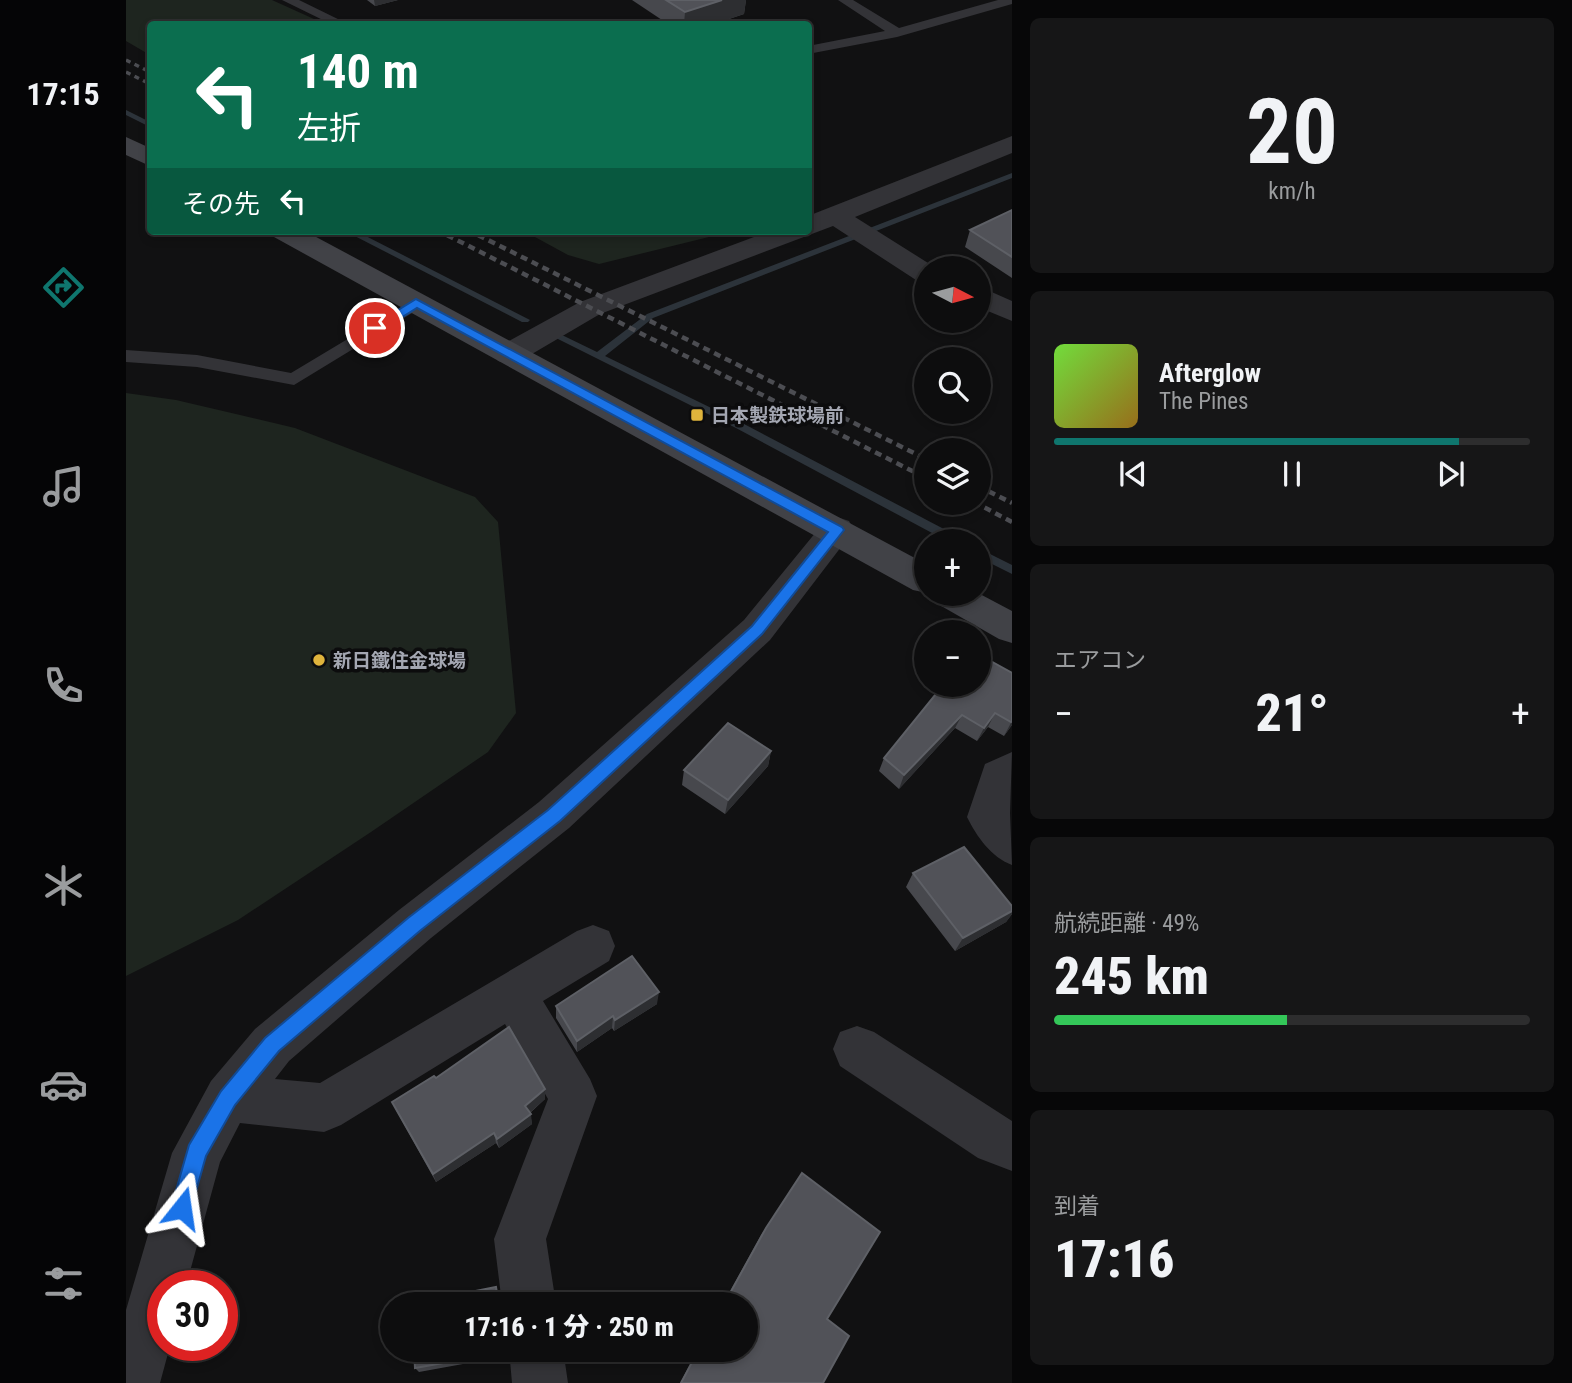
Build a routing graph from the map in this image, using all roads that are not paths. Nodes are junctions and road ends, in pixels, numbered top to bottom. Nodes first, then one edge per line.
1 (288, 0) edge
2 (844, 0) edge
3 (1012, 0) edge
4 (334, 21) edge
5 (897, 33) junction
6 (812, 49) edge
7 (1012, 144) edge
8 (126, 145) edge
9 (147, 156) edge
10 (812, 226) edge
11 (853, 227) junction
12 (291, 235) edge
13 (784, 235) edge
14 (914, 266) edge
15 (1012, 286) edge
16 (991, 288) edge
17 (991, 302) edge
18 (416, 303) junction
19 (1012, 312) edge
20 (509, 354) junction
21 (126, 356) edge
22 (837, 530) junction
23 (914, 573) edge
24 (971, 606) edge
25 (1012, 629) edge
26 (1012, 769) edge
27 (1012, 846) edge
28 (593, 946) dead end
29 (514, 996) junction
30 (857, 1049) dead end
31 (228, 1098) junction
32 (1012, 1146) edge
33 (527, 1292) edge
34 (538, 1362) edge
35 (132, 1383) edge
36 (540, 1383) edge

1 - 4 lane
2 - 5 lane
3 - 5 lane
5 - 6 lane
7 - 11 street
8 - 9 street
10 - 11 street
11 - 14 street
12 - 18 street
13 - 20 street
15 - 16 street
17 - 19 street
18 - 20 street
18 - 21 lane
20 - 22 street
22 - 23 street
22 - 31 street
24 - 25 street
26 - 27 street
28 - 29 street
29 - 31 street
29 - 33 street
30 - 32 street
31 - 35 street
34 - 36 street

